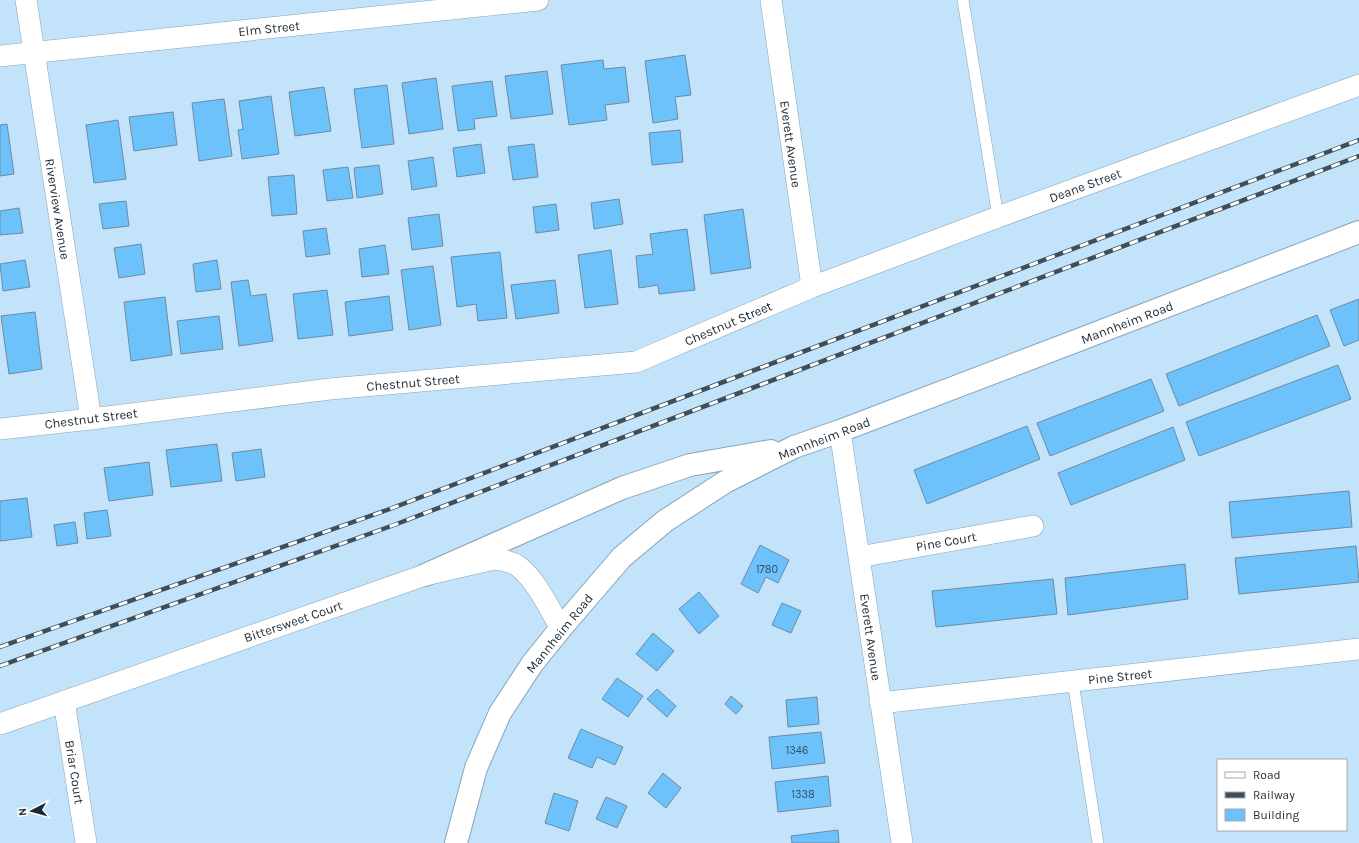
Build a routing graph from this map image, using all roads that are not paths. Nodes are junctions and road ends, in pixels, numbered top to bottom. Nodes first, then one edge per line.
1 (26, 0) edge
2 (538, 0) edge
3 (771, 0) edge
4 (963, 0) edge
5 (34, 53) junction
6 (0, 56) edge
7 (1359, 85) edge
8 (998, 217) junction
9 (1359, 232) edge
10 (812, 288) junction
11 (91, 419) junction
12 (0, 429) edge
13 (840, 431) junction
14 (794, 447) junction
15 (1033, 526) dead end
16 (859, 557) junction
17 (424, 575) junction
18 (561, 628) junction
19 (1359, 649) edge
20 (1073, 682) junction
21 (64, 701) junction
22 (880, 703) junction
23 (0, 724) edge
24 (86, 843) edge
25 (456, 843) edge
26 (902, 843) edge
27 (1098, 843) edge

1 - 5 street, Riverview Avenue
2 - 5 street, Elm Street
3 - 10 street, Everett Avenue
4 - 8 lane
5 - 6 street, Elm Street
5 - 11 street, Riverview Avenue
7 - 8 street, Deane Street
8 - 10 street, Deane Street
9 - 13 main road, Mannheim Road
10 - 11 street, Chestnut Street
11 - 12 street, Chestnut Street
13 - 14 main road, Mannheim Road
13 - 16 street, Everett Avenue
14 - 17 main road
14 - 18 main road, Mannheim Road
15 - 16 street, Pine Court
16 - 22 street, Everett Avenue
17 - 18 street, Bittersweet Court
17 - 21 street, Bittersweet Court
18 - 25 main road, Mannheim Road
19 - 20 street, Pine Street
20 - 22 street, Pine Street
20 - 27 lane
21 - 23 street, Bittersweet Court
21 - 24 street, Briar Court
22 - 26 street, Everett Avenue

